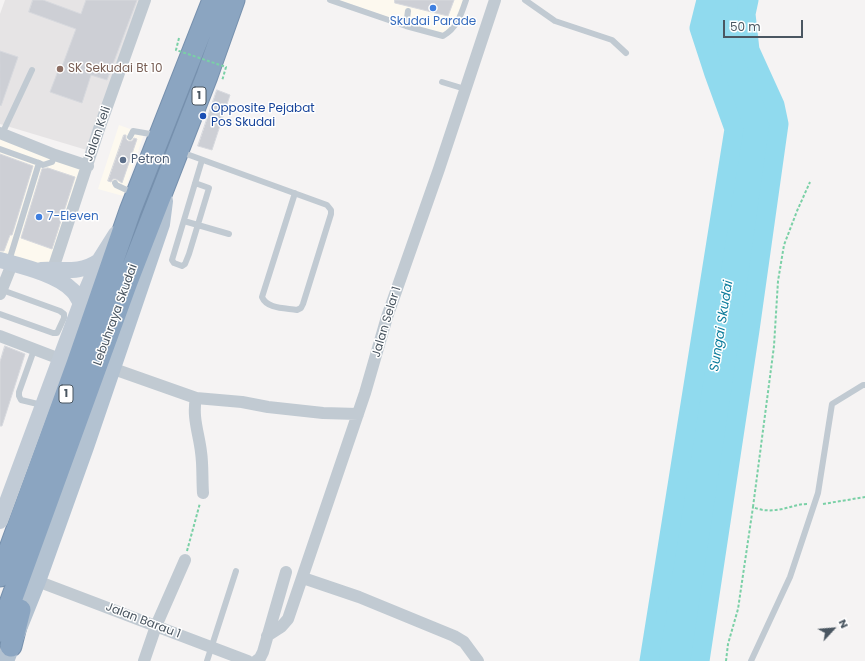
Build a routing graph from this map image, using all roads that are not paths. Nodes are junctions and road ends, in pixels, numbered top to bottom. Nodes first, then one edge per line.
1 (145, 0) edge
2 (330, 0) edge
3 (466, 0) edge
4 (494, 0) edge
5 (525, 0) edge
6 (228, 3) edge
7 (408, 11) dead end
8 (406, 26) junction
9 (626, 53) dead end
10 (32, 70) dead end
11 (442, 82) dead end
12 (465, 89) junction
13 (1, 134) edge
14 (159, 136) junction
15 (130, 137) dead end
16 (0, 149) edge
17 (178, 151) junction
18 (55, 155) junction
19 (202, 160) junction
20 (39, 162) junction
21 (88, 166) junction
22 (166, 179) junction
23 (115, 183) dead end
24 (195, 183) junction
25 (295, 193) junction
26 (133, 203) junction
27 (184, 221) junction
28 (198, 225) junction
29 (229, 234) dead end
30 (100, 261) junction
31 (7, 262) edge
32 (53, 269) junction
33 (36, 270) junction
34 (1, 292) edge
35 (81, 303) junction
36 (0, 314) edge
37 (0, 336) edge
38 (34, 350) junction
39 (60, 359) junction
40 (111, 368) junction
41 (865, 385) edge
42 (196, 398) junction
43 (43, 406) junction
44 (358, 414) junction
45 (203, 493) road end
46 (0, 521) edge
47 (185, 560) road end
48 (236, 571) dead end
49 (286, 572) dead end
50 (0, 576) edge
51 (303, 578) junction
52 (37, 581) junction
53 (156, 626) junction
54 (267, 636) junction
55 (5, 646) edge
56 (212, 647) junction
57 (245, 660) edge
58 (144, 661) edge
59 (207, 661) edge
60 (256, 661) edge
61 (478, 661) edge
62 (751, 661) edge

1 - 21 street, Jalan Keli
2 - 8 lane
3 - 8 lane
4 - 12 street, Jalan Selar 1
5 - 9 lane
6 - 14 highway, Lebuhraya Skudai / 1
6 - 17 highway, Lebuhraya Skudai / 1
7 - 8 lane
10 - 13 lane
11 - 12 lane
12 - 44 street, Jalan Selar 1
13 - 18 street
14 - 15 lane
14 - 26 highway, Lebuhraya Skudai / 1
16 - 20 lane
17 - 19 lane
17 - 22 highway, Lebuhraya Skudai / 1
18 - 20 lane
18 - 21 street
19 - 24 lane
19 - 25 lane
20 - 31 lane
21 - 32 street, Jalan Keli
22 - 40 main road
22 - 55 highway, Lebuhraya Skudai / 1
23 - 26 lane
24 - 27 lane
24 - 28 lane
25 - 25 lane
26 - 30 main road
26 - 50 highway, Lebuhraya Skudai / 1
27 - 28 lane
27 - 28 lane
28 - 29 lane
30 - 32 main road
30 - 35 main road
31 - 33 main road
31 - 34 street
32 - 33 main road
33 - 35 main road
34 - 36 lane
35 - 39 main road
37 - 38 street
38 - 39 street
38 - 43 lane
39 - 43 main road
40 - 42 street
40 - 52 main road
41 - 62 lane
42 - 44 street
42 - 45 street
43 - 46 main road
44 - 51 street, Jalan Selar 1
47 - 53 street
48 - 56 lane
49 - 54 street
51 - 54 street, Jalan Selar 1
51 - 61 street
52 - 53 street, Jalan Barau 1
52 - 55 main road
53 - 56 street, Jalan Barau 1
53 - 58 street
54 - 60 street
56 - 57 street, Jalan Barau 1
56 - 59 lane

